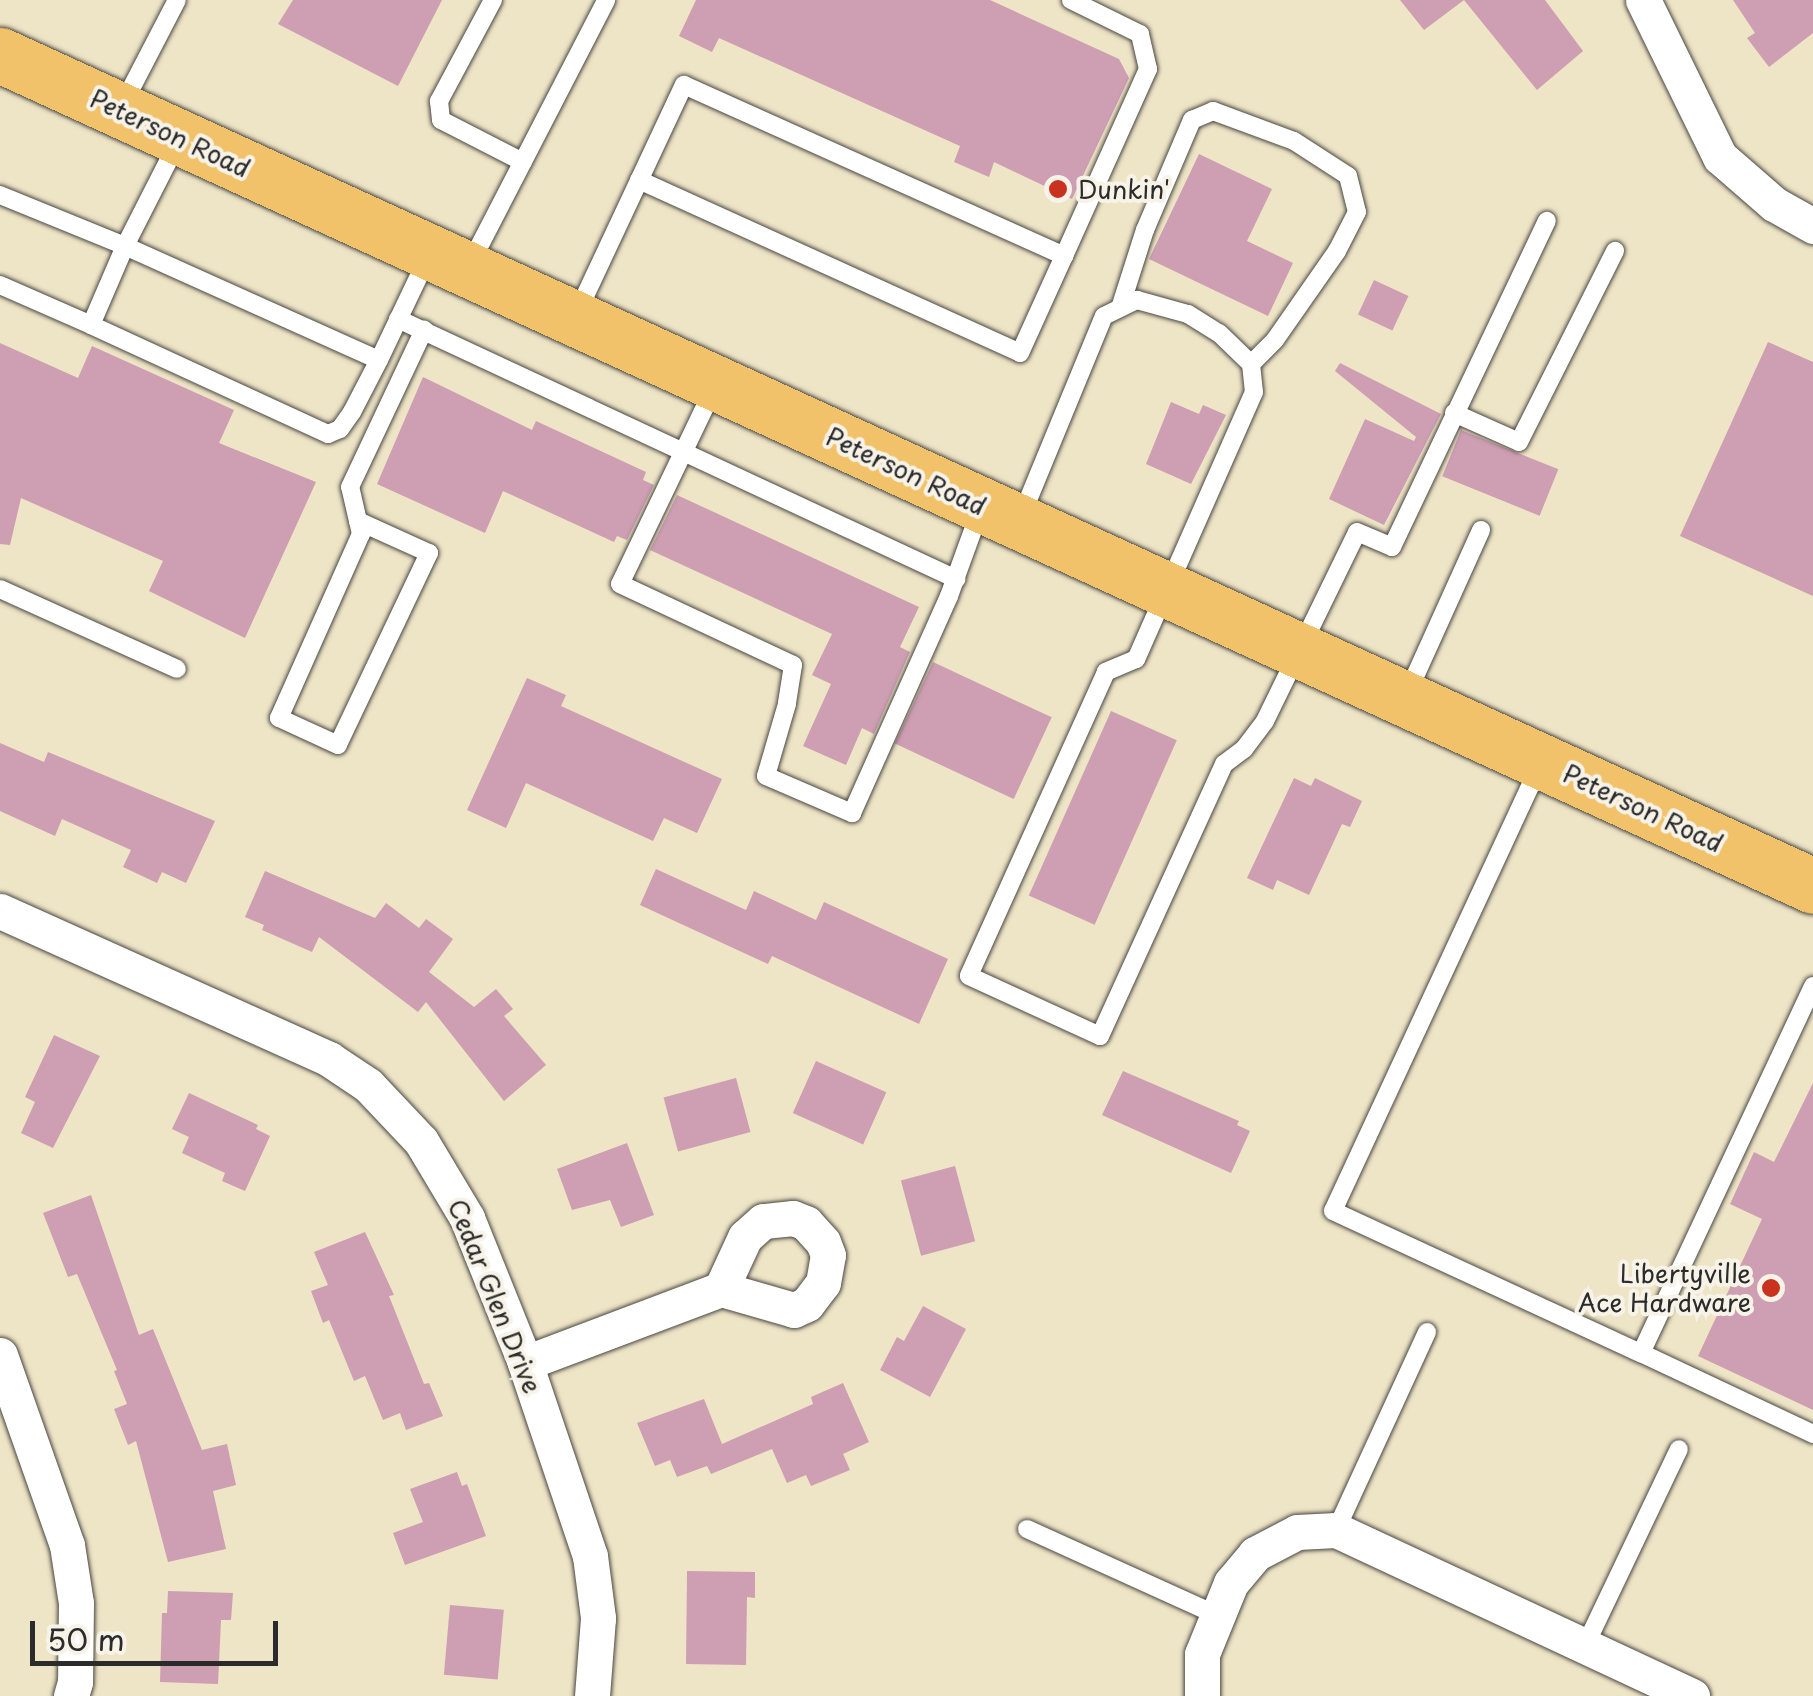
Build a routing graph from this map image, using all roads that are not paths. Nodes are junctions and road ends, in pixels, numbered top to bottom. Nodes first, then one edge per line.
1 (177, 0) edge
2 (493, 0) edge
3 (606, 0) edge
4 (1071, 0) edge
5 (1643, 0) edge
6 (0, 55) edge
7 (120, 110) junction
8 (180, 137) junction
9 (523, 162) junction
10 (639, 180) junction
11 (0, 196) edge
12 (1547, 221) dead end
13 (1813, 226) edge
14 (125, 246) junction
15 (1615, 251) dead end
16 (1064, 256) junction
17 (449, 261) junction
18 (0, 285) edge
19 (1121, 306) junction
20 (398, 318) junction
21 (575, 318) junction
22 (92, 325) junction
23 (424, 330) junction
24 (379, 360) junction
25 (1250, 364) junction
26 (716, 384) junction
27 (1454, 413) junction
28 (683, 450) junction
29 (1001, 514) junction
30 (358, 521) junction
31 (1481, 530) dead end
32 (956, 579) junction
33 (0, 589) edge
34 (1167, 590) junction
35 (1300, 651) junction
36 (177, 668) dead end
37 (1404, 699) junction
38 (1541, 762) junction
39 (1813, 886) edge
40 (0, 911) edge
41 (1813, 986) edge
42 (1809, 1006) edge
43 (721, 1289) dead end
44 (1427, 1332) dead end
45 (1640, 1353) junction
46 (0, 1356) edge
47 (525, 1363) junction
48 (1813, 1434) edge
49 (1678, 1449) dead end
50 (1027, 1529) dead end
51 (1336, 1530) junction
52 (1218, 1616) junction
53 (1585, 1646) junction
54 (71, 1696) edge
55 (592, 1696) edge
56 (1202, 1696) edge
57 (1692, 1696) edge

1 - 7 lane
2 - 9 lane
3 - 9 lane
4 - 16 lane
5 - 13 street
6 - 7 main road, Peterson Road
7 - 8 main road, Peterson Road
8 - 14 lane
8 - 17 main road, Peterson Road
9 - 17 lane
10 - 16 lane
10 - 16 lane
10 - 21 lane
11 - 14 lane
12 - 27 lane
14 - 22 lane
14 - 24 lane
15 - 27 lane
17 - 20 lane
17 - 21 main road, Peterson Road
18 - 22 lane
19 - 25 lane
19 - 25 lane
19 - 29 lane
20 - 23 lane
20 - 24 lane
21 - 26 main road, Peterson Road
22 - 24 lane
23 - 28 lane
23 - 30 lane
25 - 34 lane
26 - 28 lane
26 - 29 main road, Peterson Road
27 - 35 lane
28 - 32 lane
28 - 32 lane
29 - 32 lane
29 - 34 main road, Peterson Road
30 - 30 lane
31 - 37 lane
33 - 36 lane
34 - 35 main road, Peterson Road
34 - 35 lane
35 - 37 main road, Peterson Road
37 - 38 main road, Peterson Road
38 - 39 main road, Peterson Road
38 - 45 lane
40 - 47 street, Cedar Glen Drive
41 - 42 lane
42 - 45 lane
43 - 47 street
44 - 51 lane
45 - 48 lane
46 - 54 street
47 - 55 street, Cedar Glen Drive
49 - 53 lane
50 - 52 lane
51 - 52 street
51 - 53 street
52 - 56 street
53 - 57 street

